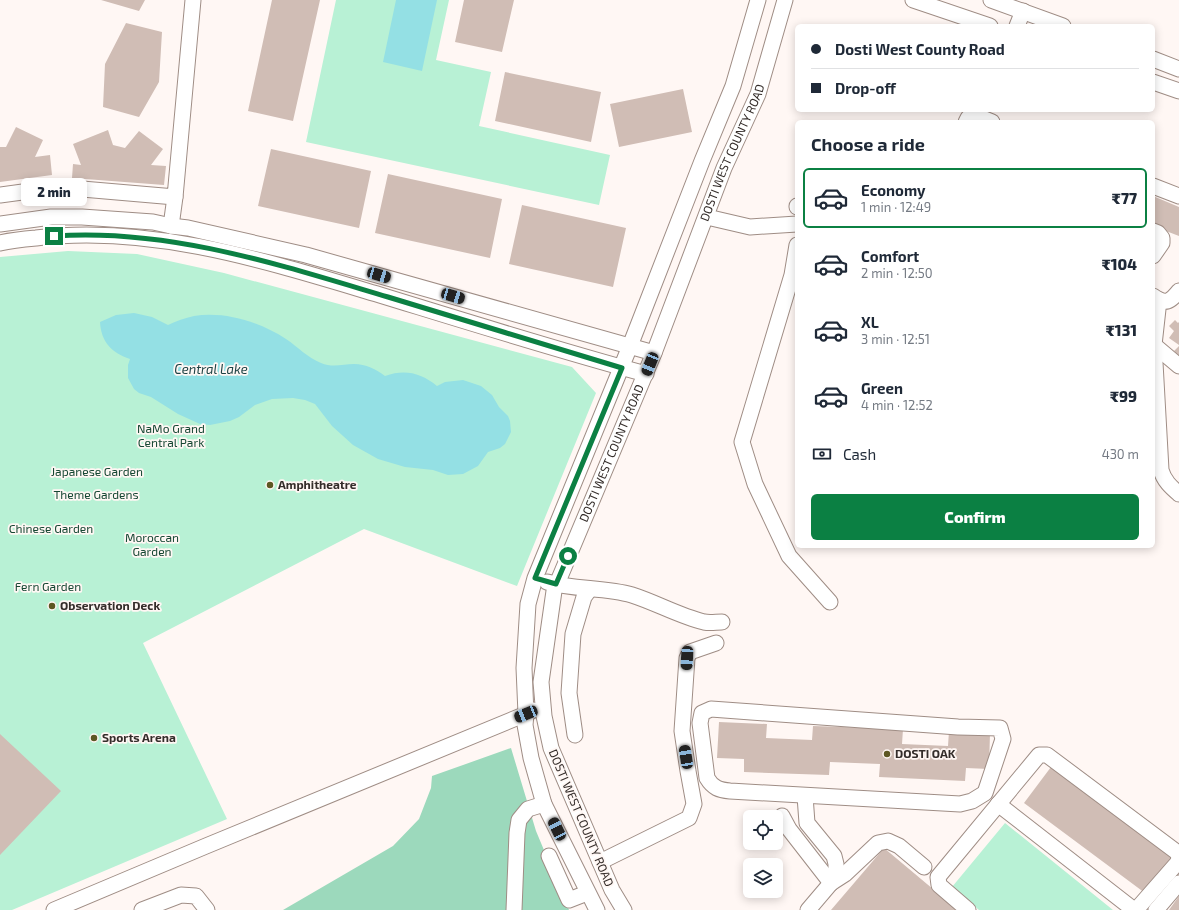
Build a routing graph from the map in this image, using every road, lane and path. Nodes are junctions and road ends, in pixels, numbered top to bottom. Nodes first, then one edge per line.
1 (193, 0) edge
2 (758, 0) edge
3 (785, 0) edge
4 (913, 0) edge
5 (991, 0) edge
6 (1023, 11) junction
7 (984, 24) edge
8 (1018, 24) edge
9 (1058, 24) edge
10 (1155, 60) edge
11 (1179, 69) edge
12 (1155, 83) edge
13 (1179, 91) edge
14 (967, 120) edge
15 (987, 120) edge
16 (702, 161) junction
17 (724, 168) junction
18 (1155, 187) edge
19 (0, 195) edge
20 (1179, 196) edge
21 (174, 197) junction
22 (51, 217) junction
23 (707, 217) junction
24 (0, 224) edge
25 (795, 224) edge
26 (171, 226) junction
27 (188, 228) junction
28 (1155, 232) edge
29 (54, 236) junction
30 (0, 243) edge
31 (186, 243) junction
32 (1155, 253) edge
33 (306, 254) junction
34 (795, 257) edge
35 (299, 271) junction
36 (1179, 291) edge
37 (1156, 298) edge
38 (1155, 322) edge
39 (630, 346) junction
40 (1155, 346) edge
41 (654, 353) junction
42 (1155, 363) edge
43 (1179, 366) edge
44 (622, 368) junction
45 (646, 374) junction
46 (1179, 494) edge
47 (535, 578) junction
48 (556, 584) junction
49 (590, 589) junction
50 (830, 602) dead end
51 (722, 622) dead end
52 (716, 643) dead end
53 (543, 704) junction
54 (526, 714) junction
55 (575, 735) dead end
56 (805, 796) junction
57 (544, 804) junction
58 (998, 804) junction
59 (783, 818) edge
60 (549, 856) dead end
61 (1179, 861) edge
62 (600, 862) junction
63 (924, 867) dead end
64 (831, 883) junction
65 (1179, 883) edge
66 (587, 893) junction
67 (571, 905) edge
68 (54, 910) edge
69 (142, 910) edge
70 (207, 910) edge
71 (514, 910) edge
72 (597, 910) edge
73 (624, 910) edge
74 (808, 910) edge
75 (968, 910) edge
76 (1135, 910) edge
77 (1156, 910) edge

1 - 21 street
2 - 16 street, DOSTI WEST COUNTY ROAD
3 - 17 street, DOSTI WEST COUNTY ROAD
4 - 7 street
5 - 6 street
6 - 8 street
6 - 9 street
10 - 11 street
12 - 13 street
14 - 15 street
16 - 17 street
16 - 39 street, DOSTI WEST COUNTY ROAD
17 - 23 street, DOSTI WEST COUNTY ROAD
18 - 20 street
19 - 21 street
21 - 26 street
22 - 24 street
22 - 26 street
22 - 29 street
23 - 25 street
23 - 41 street, DOSTI WEST COUNTY ROAD
26 - 27 street
27 - 31 street
27 - 33 street
28 - 32 street
29 - 30 street
29 - 31 street
31 - 35 street
33 - 35 street
33 - 39 street
34 - 50 street
35 - 44 street
36 - 37 street
37 - 38 street
39 - 41 street
39 - 44 street, DOSTI WEST COUNTY ROAD
40 - 43 street
41 - 45 street, DOSTI WEST COUNTY ROAD
42 - 46 street
44 - 45 street
44 - 47 street, DOSTI WEST COUNTY ROAD
45 - 48 street, DOSTI WEST COUNTY ROAD
47 - 48 street
47 - 54 street, DOSTI WEST COUNTY ROAD
48 - 49 street
48 - 53 street, DOSTI WEST COUNTY ROAD
49 - 51 street
49 - 55 street
52 - 62 street
53 - 54 street
53 - 62 street, DOSTI WEST COUNTY ROAD
54 - 57 street, DOSTI WEST COUNTY ROAD
54 - 68 street
56 - 56 street
56 - 64 street
57 - 66 street, DOSTI WEST COUNTY ROAD
57 - 71 street
58 - 61 street
58 - 75 street
58 - 76 street
59 - 64 street
60 - 67 street
61 - 76 street
62 - 73 street, DOSTI WEST COUNTY ROAD
63 - 64 street
64 - 74 street
65 - 77 street
66 - 67 street
66 - 72 street, DOSTI WEST COUNTY ROAD
69 - 70 street

